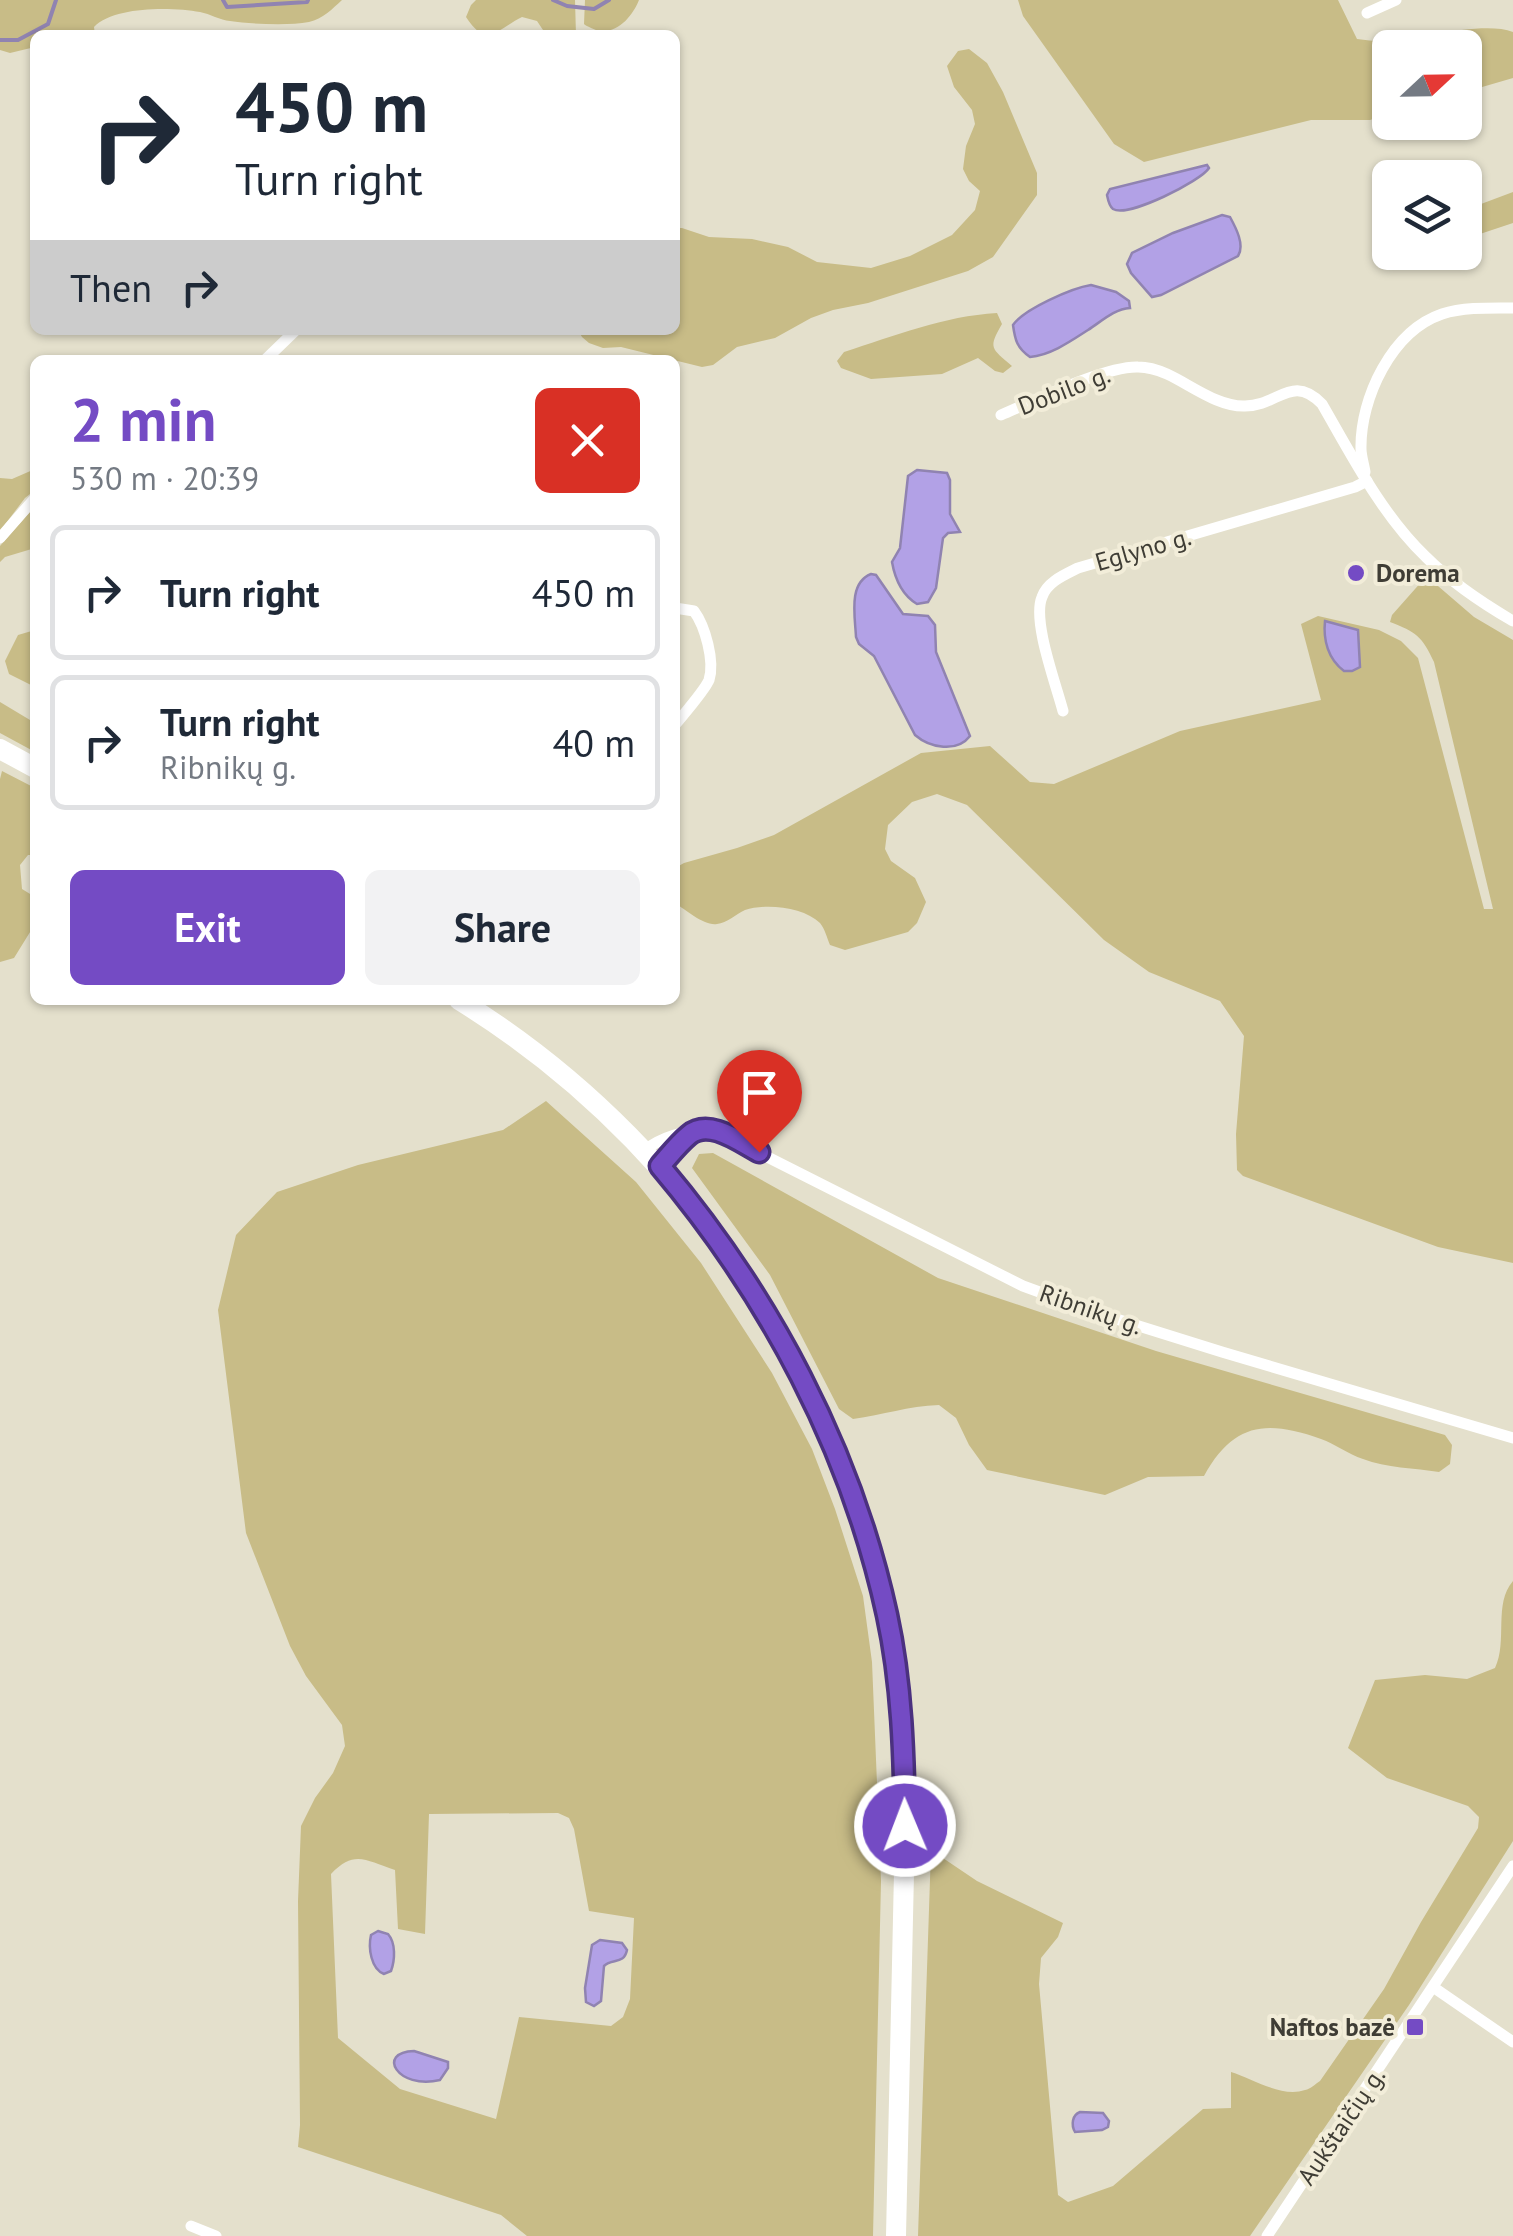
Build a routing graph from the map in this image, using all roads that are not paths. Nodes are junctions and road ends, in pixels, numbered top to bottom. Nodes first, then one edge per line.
1 (1396, 0) edge
2 (1366, 14) dead end
3 (1513, 308) edge
4 (291, 335) edge
5 (270, 355) edge
6 (1001, 415) dead end
7 (1367, 481) junction
8 (30, 504) edge
9 (0, 538) edge
10 (680, 609) edge
11 (1513, 621) edge
12 (1063, 711) dead end
13 (680, 718) edge
14 (0, 749) edge
15 (30, 765) edge
16 (473, 1005) edge
17 (692, 1132) junction
18 (644, 1150) junction
19 (660, 1166) junction
20 (1513, 1438) edge
21 (1513, 1866) edge
22 (1433, 1987) junction
23 (1513, 2042) edge
24 (191, 2226) dead end
25 (216, 2236) edge
26 (896, 2236) edge
27 (1267, 2236) edge

1 - 2 street
3 - 7 street
4 - 5 street
6 - 7 street, Dobilo g.
7 - 11 street, Dobilo g.
7 - 12 street, Eglyno g.
8 - 9 street
10 - 13 street
14 - 15 highway
16 - 18 highway
17 - 18 street
17 - 19 street
17 - 20 street, Ribnikų g.
18 - 19 highway
19 - 26 highway
21 - 22 street, Aukštaičių g.
22 - 23 street
22 - 27 street, Aukštaičių g.
24 - 25 street

